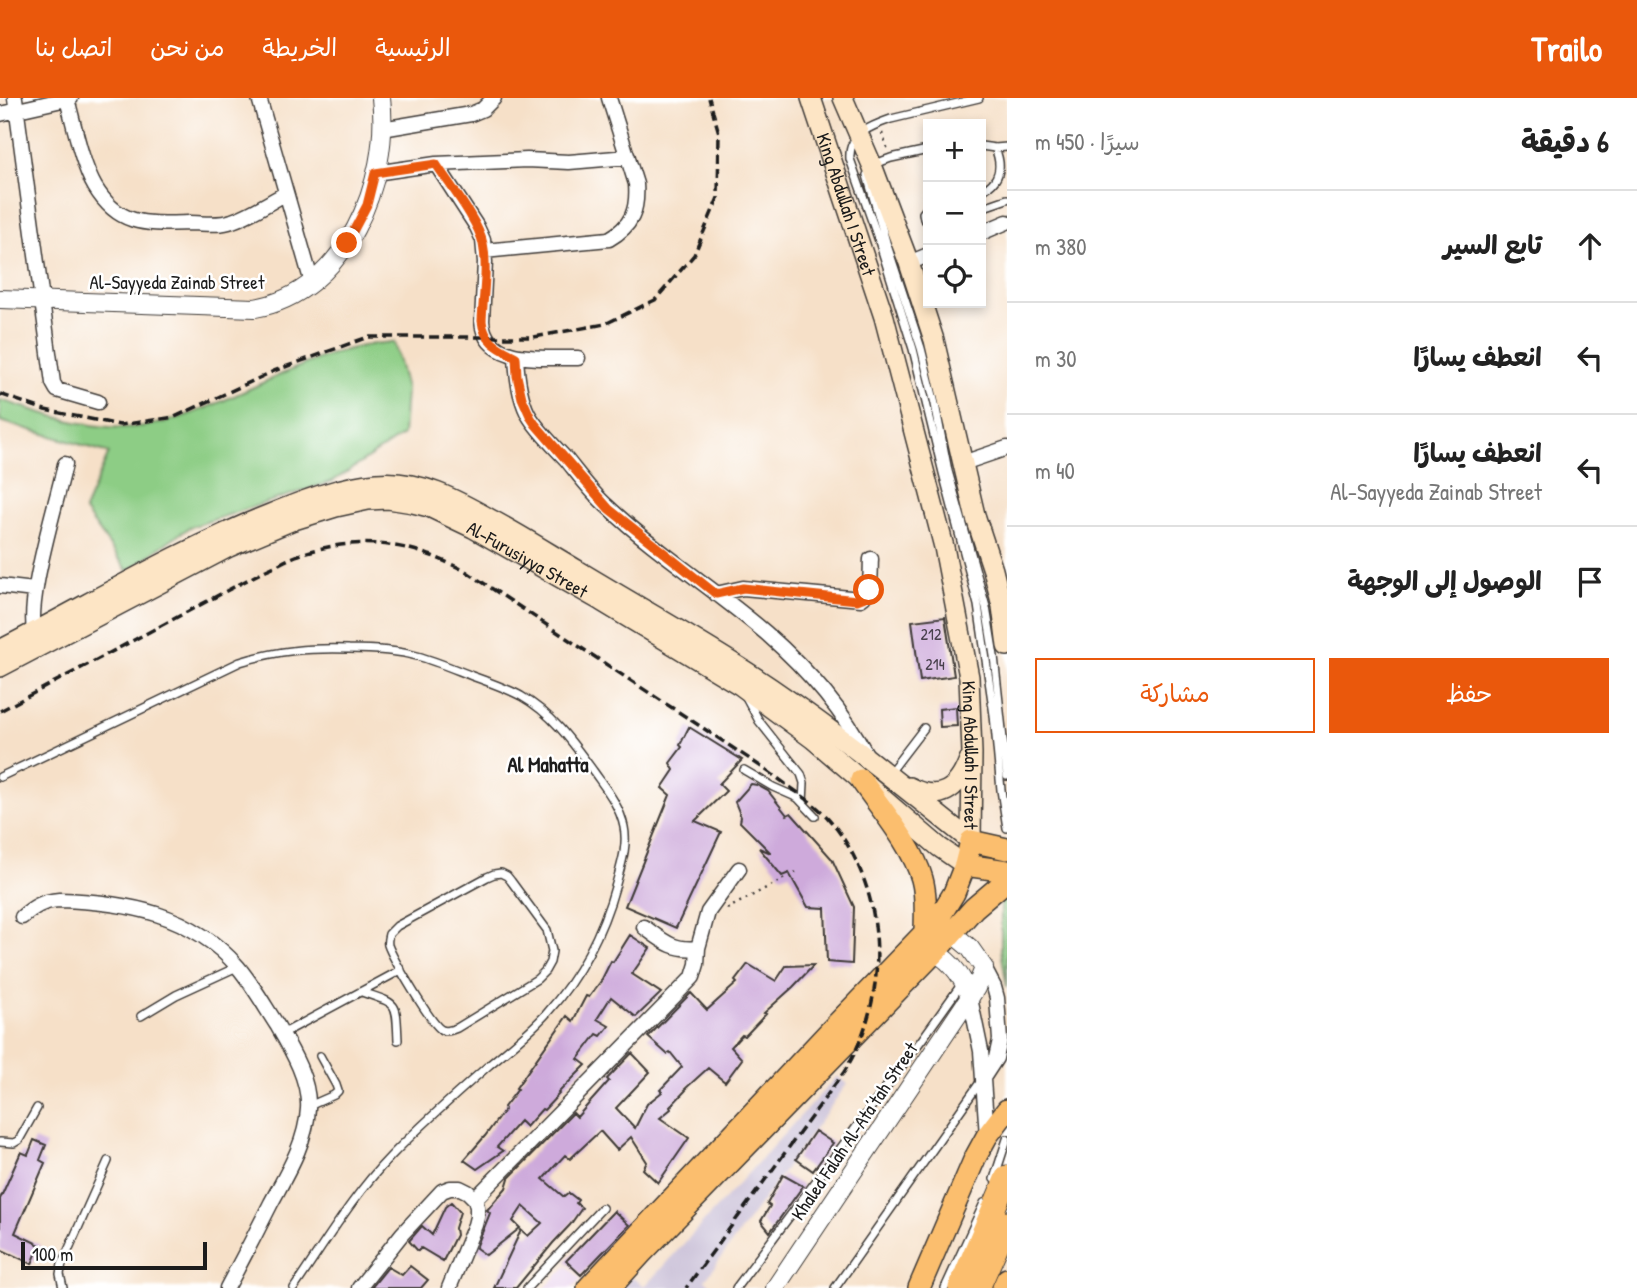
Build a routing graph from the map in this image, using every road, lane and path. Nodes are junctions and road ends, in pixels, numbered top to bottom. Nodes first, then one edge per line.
1 (69, 98) edge
2 (259, 98) edge
3 (381, 98) edge
4 (494, 98) edge
5 (609, 98) edge
6 (811, 98) edge
7 (842, 98) edge
8 (979, 98) edge
9 (16, 104) edge
10 (0, 114) edge
11 (878, 124) junction
12 (382, 129) junction
13 (859, 134) junction
14 (986, 147) edge
15 (1007, 147) edge
16 (996, 148) junction
17 (923, 151) edge
18 (628, 157) junction
19 (881, 162) junction
20 (436, 164) junction
21 (375, 173) junction
22 (986, 188) edge
23 (285, 194) junction
24 (1007, 199) edge
25 (986, 206) edge
26 (1007, 222) edge
27 (986, 231) edge
28 (484, 251) junction
29 (923, 257) edge
30 (909, 263) junction
31 (312, 283) junction
32 (0, 299) edge
33 (42, 301) junction
34 (516, 357) junction
35 (578, 358) dead end
36 (98, 402) dead end
37 (1007, 448) edge
38 (963, 463) junction
39 (65, 464) dead end
40 (871, 559) dead end
41 (0, 586) edge
42 (34, 590) junction
43 (716, 594) junction
44 (37, 640) junction
45 (1007, 646) edge
46 (0, 650) edge
47 (0, 667) edge
48 (740, 685) junction
49 (924, 728) dead end
50 (972, 752) junction
51 (744, 770) dead end
52 (865, 770) junction
53 (888, 775) junction
54 (1007, 776) edge
55 (0, 777) edge
56 (803, 803) junction
57 (815, 816) dead end
58 (1007, 828) edge
59 (971, 841) junction
60 (1007, 849) edge
61 (965, 865) junction
62 (739, 869) dead end
63 (1007, 871) edge
64 (796, 872) dead end
65 (1007, 880) edge
66 (22, 917) dead end
67 (705, 920) junction
68 (643, 927) dead end
69 (952, 933) junction
70 (930, 943) junction
71 (698, 948) junction
72 (238, 967) junction
73 (984, 968) junction
74 (401, 970) junction
75 (964, 981) junction
76 (362, 992) junction
77 (970, 998) junction
78 (141, 1016) dead end
79 (282, 1034) junction
80 (398, 1040) dead end
81 (929, 1043) junction
82 (320, 1056) dead end
83 (983, 1077) junction
84 (309, 1106) junction
85 (37, 1108) dead end
86 (1007, 1110) edge
87 (997, 1138) edge
88 (0, 1142) edge
89 (108, 1161) dead end
90 (1007, 1166) edge
91 (999, 1183) edge
92 (475, 1199) junction
93 (985, 1200) dead end
94 (602, 1208) dead end
95 (1007, 1223) edge
96 (1007, 1279) edge
97 (63, 1288) edge
98 (227, 1288) edge
99 (294, 1288) edge
100 (359, 1288) edge
101 (449, 1288) edge
102 (527, 1288) edge
103 (588, 1288) edge
104 (610, 1288) edge
105 (736, 1288) edge
106 (775, 1288) edge
107 (835, 1288) edge
108 (919, 1288) edge
109 (945, 1288) edge
110 (952, 1288) edge
111 (960, 1288) edge
112 (978, 1288) edge
113 (1003, 1288) edge

1 - 9 street
1 - 23 street
2 - 23 street
3 - 12 street, Al-Sayyeda Zainab Street
4 - 12 street
5 - 18 street
6 - 50 main road, King Abdullah I Street
7 - 13 main road, King Abdullah I Street
8 - 11 lane
9 - 10 street
9 - 33 street
11 - 13 lane
11 - 19 path
12 - 21 street, Al-Sayyeda Zainab Street
13 - 19 main road, King Abdullah I Street
13 - 58 lane
14 - 16 lane
15 - 16 lane
16 - 22 lane
17 - 19 lane
18 - 20 street
18 - 28 street
19 - 30 main road, King Abdullah I Street
19 - 54 lane
20 - 21 street
20 - 28 street
21 - 31 street, Al-Sayyeda Zainab Street
23 - 31 street
24 - 25 lane
26 - 27 street
28 - 34 street
29 - 30 street
30 - 38 main road, King Abdullah I Street
31 - 33 street, Al-Sayyeda Zainab Street
32 - 33 street, Al-Sayyeda Zainab Street
33 - 36 street
34 - 35 street
34 - 43 street
37 - 38 street
38 - 45 main road, King Abdullah I Street
39 - 42 street
40 - 43 street
41 - 42 street
42 - 44 street
43 - 52 street
44 - 46 main road, Al-Furusiyya Street
44 - 47 main road, Al-Furusiyya Street
44 - 48 main road, Al-Furusiyya Street
44 - 52 main road, Al-Furusiyya Street
48 - 52 main road, Al-Furusiyya Street
48 - 56 lane
49 - 53 lane
50 - 53 main road
50 - 59 main road, King Abdullah I Street
51 - 56 lane
52 - 53 main road, Al-Furusiyya Street
52 - 61 main road, Al-Furusiyya Street
52 - 70 main road
53 - 59 main road, Al-Furusiyya Street
55 - 99 lane
56 - 57 lane
59 - 60 main road, Al-Furusiyya Street
59 - 61 main road, King Abdullah I Street
61 - 63 main road, Al-Furusiyya Street
61 - 70 main road, King Abdullah I Street
62 - 67 street
64 - 67 path
65 - 69 main road, King Abdullah I Street
66 - 72 street
67 - 71 street
68 - 71 street
69 - 70 main road, King Abdullah I Street
69 - 73 street
70 - 75 street
70 - 103 main road, King Abdullah I Street
70 - 104 main road, King Abdullah I Street
71 - 92 street
72 - 78 lane
72 - 79 street
73 - 77 street, Khaled Falah Al-Ata’tah Street
73 - 83 street
74 - 74 lane
74 - 76 lane
75 - 77 street
75 - 81 lane
76 - 79 lane
76 - 80 lane
77 - 81 street, Khaled Falah Al-Ata’tah Street
77 - 83 street
79 - 84 street
81 - 105 lane
81 - 106 street, Khaled Falah Al-Ata’tah Street
82 - 84 lane
83 - 87 street
83 - 107 lane
84 - 98 street
85 - 88 lane
86 - 87 main road
87 - 91 lane
87 - 108 main road
89 - 97 lane
90 - 110 lane
91 - 111 highway
92 - 100 street
92 - 101 street
93 - 109 lane
94 - 102 lane
95 - 112 highway
96 - 113 main road

